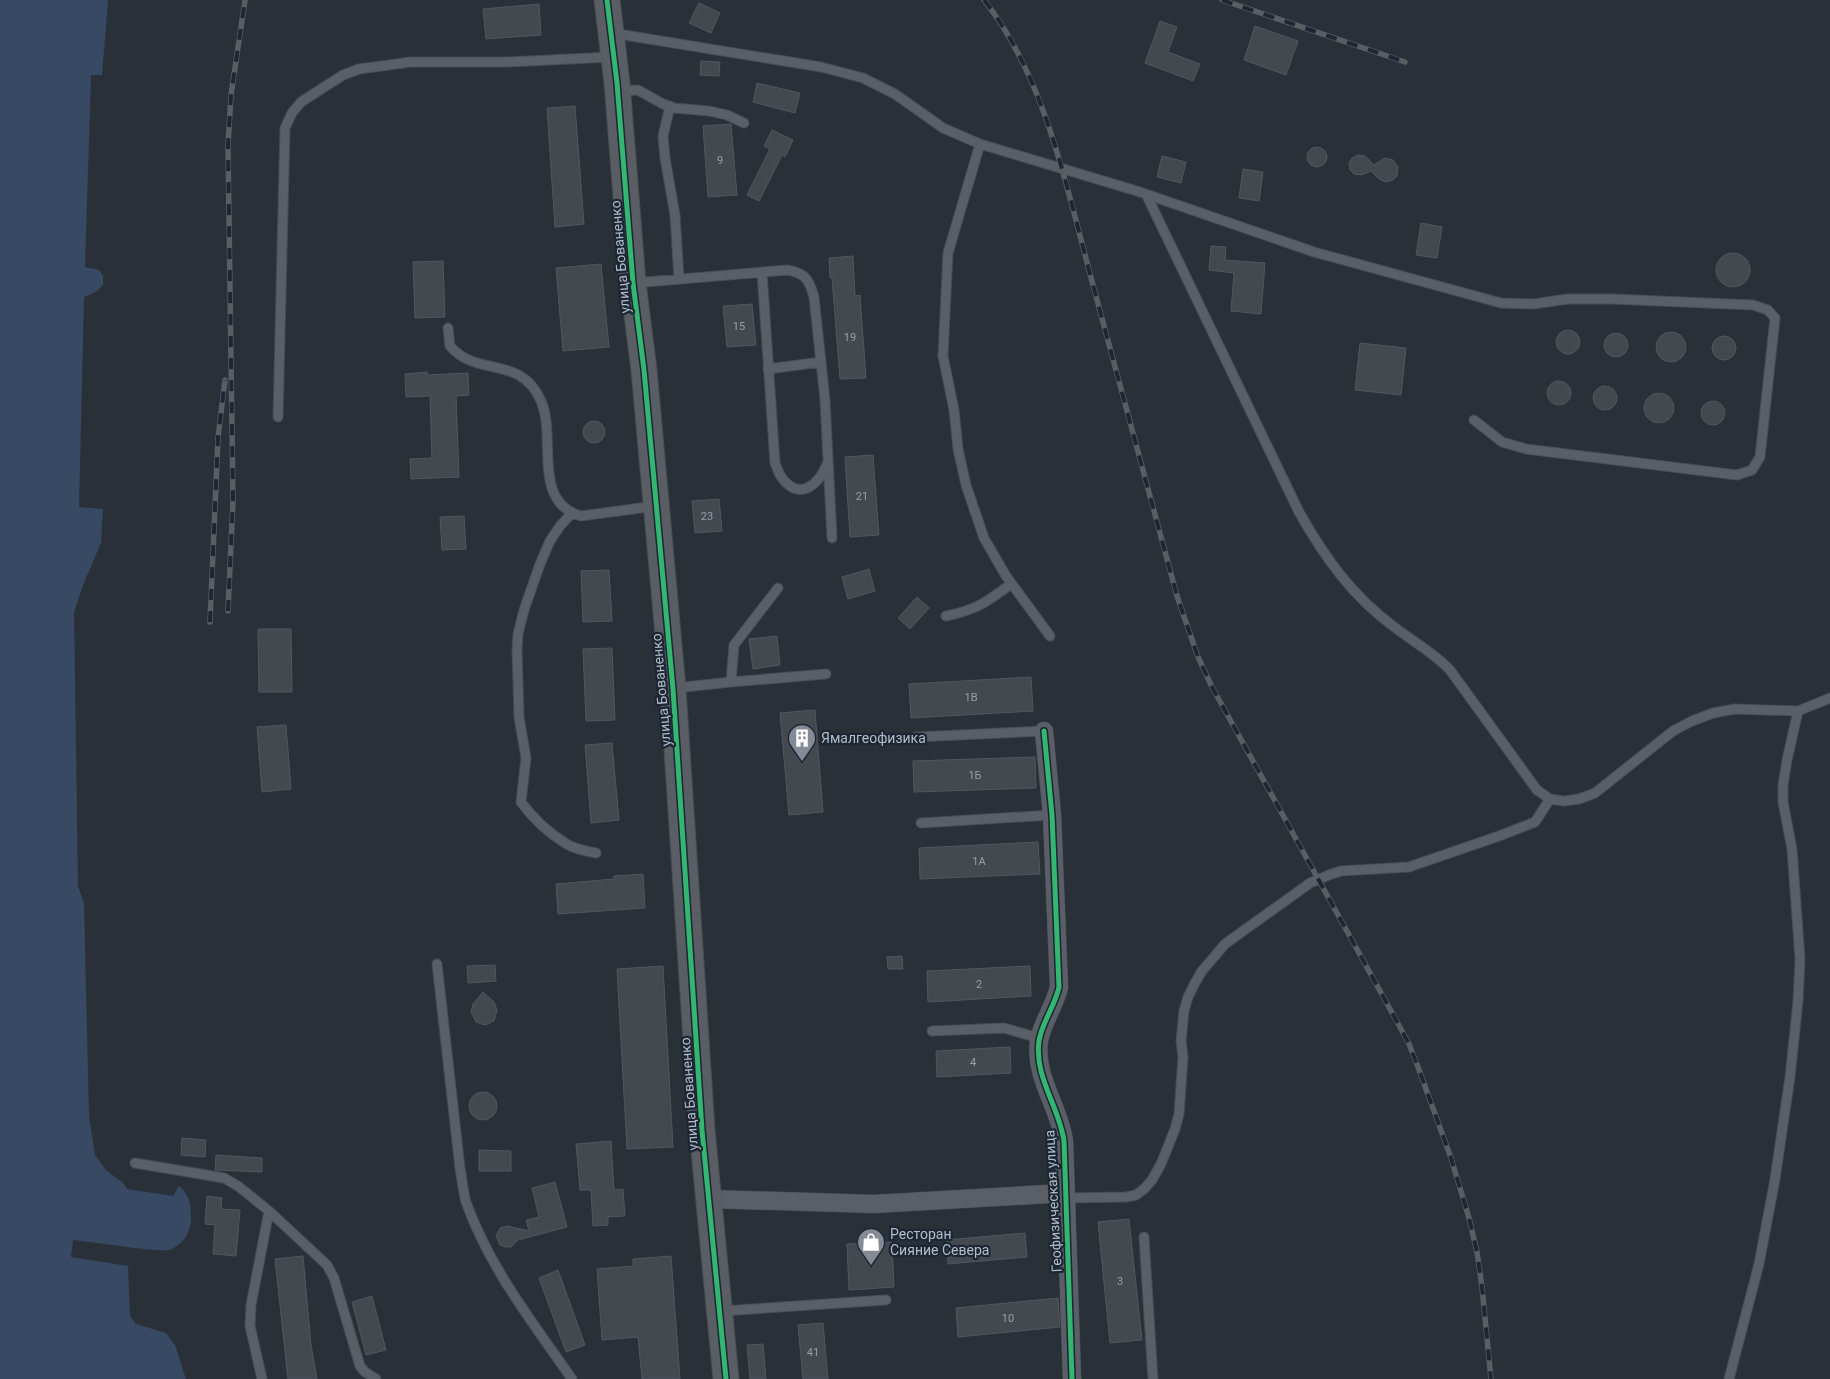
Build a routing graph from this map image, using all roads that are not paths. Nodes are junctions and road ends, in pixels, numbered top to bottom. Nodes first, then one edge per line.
1 (606, 0) edge
2 (613, 45) junction
3 (617, 91) junction
4 (670, 106) junction
5 (744, 124) dead end
6 (980, 144) junction
7 (1146, 194) junction
8 (762, 272) junction
9 (679, 279) junction
10 (633, 283) junction
11 (448, 328) dead end
12 (821, 362) junction
13 (768, 369) junction
14 (278, 417) dead end
15 (1474, 420) dead end
16 (828, 462) junction
17 (656, 506) junction
18 (572, 513) junction
19 (832, 538) dead end
20 (1012, 584) junction
21 (778, 588) dead end
22 (946, 616) dead end
23 (1050, 636) dead end
24 (826, 674) dead end
25 (731, 682) junction
26 (673, 689) junction
27 (1830, 698) edge
28 (1798, 711) junction
29 (1044, 731) joint
30 (916, 737) dead end
31 (1550, 799) junction
32 (1052, 816) junction
33 (920, 822) dead end
34 (596, 853) dead end
35 (437, 964) dead end
36 (932, 1030) dead end
37 (1039, 1038) junction
38 (135, 1163) dead end
39 (1066, 1195) junction
40 (709, 1199) junction
41 (269, 1211) junction
42 (1144, 1238) dead end
43 (886, 1300) dead end
44 (719, 1312) junction
45 (262, 1379) edge
46 (376, 1379) edge
47 (572, 1379) edge
48 (726, 1379) edge
49 (1072, 1379) edge
50 (1153, 1379) edge
51 (1729, 1379) edge

1 - 2 street, улица Бованенко
2 - 3 street, улица Бованенко
2 - 6 lane
2 - 14 lane
3 - 4 lane
3 - 10 street, улица Бованенко
4 - 5 lane
4 - 9 lane
6 - 7 lane
6 - 20 lane
7 - 15 lane
7 - 31 lane
8 - 9 lane
8 - 12 lane
8 - 13 lane
9 - 10 lane
10 - 17 street, улица Бованенко
11 - 18 lane
12 - 13 lane
12 - 16 lane
13 - 16 lane
16 - 19 lane
17 - 18 lane
17 - 26 street, улица Бованенко
18 - 34 lane
20 - 22 lane
20 - 23 lane
21 - 25 lane
24 - 25 lane
25 - 26 lane
26 - 40 street, улица Бованенко
27 - 28 lane
28 - 31 lane
28 - 51 lane
29 - 30 lane
29 - 32 street, Геофизическая улица
31 - 39 lane
32 - 33 lane
32 - 37 street, Геофизическая улица
35 - 47 lane
36 - 37 lane
37 - 39 street, Геофизическая улица
38 - 41 lane
39 - 40 street
39 - 49 street, Геофизическая улица
40 - 44 street, улица Бованенко
41 - 45 lane
41 - 46 lane
42 - 50 lane
43 - 44 lane
44 - 48 street, улица Бованенко

